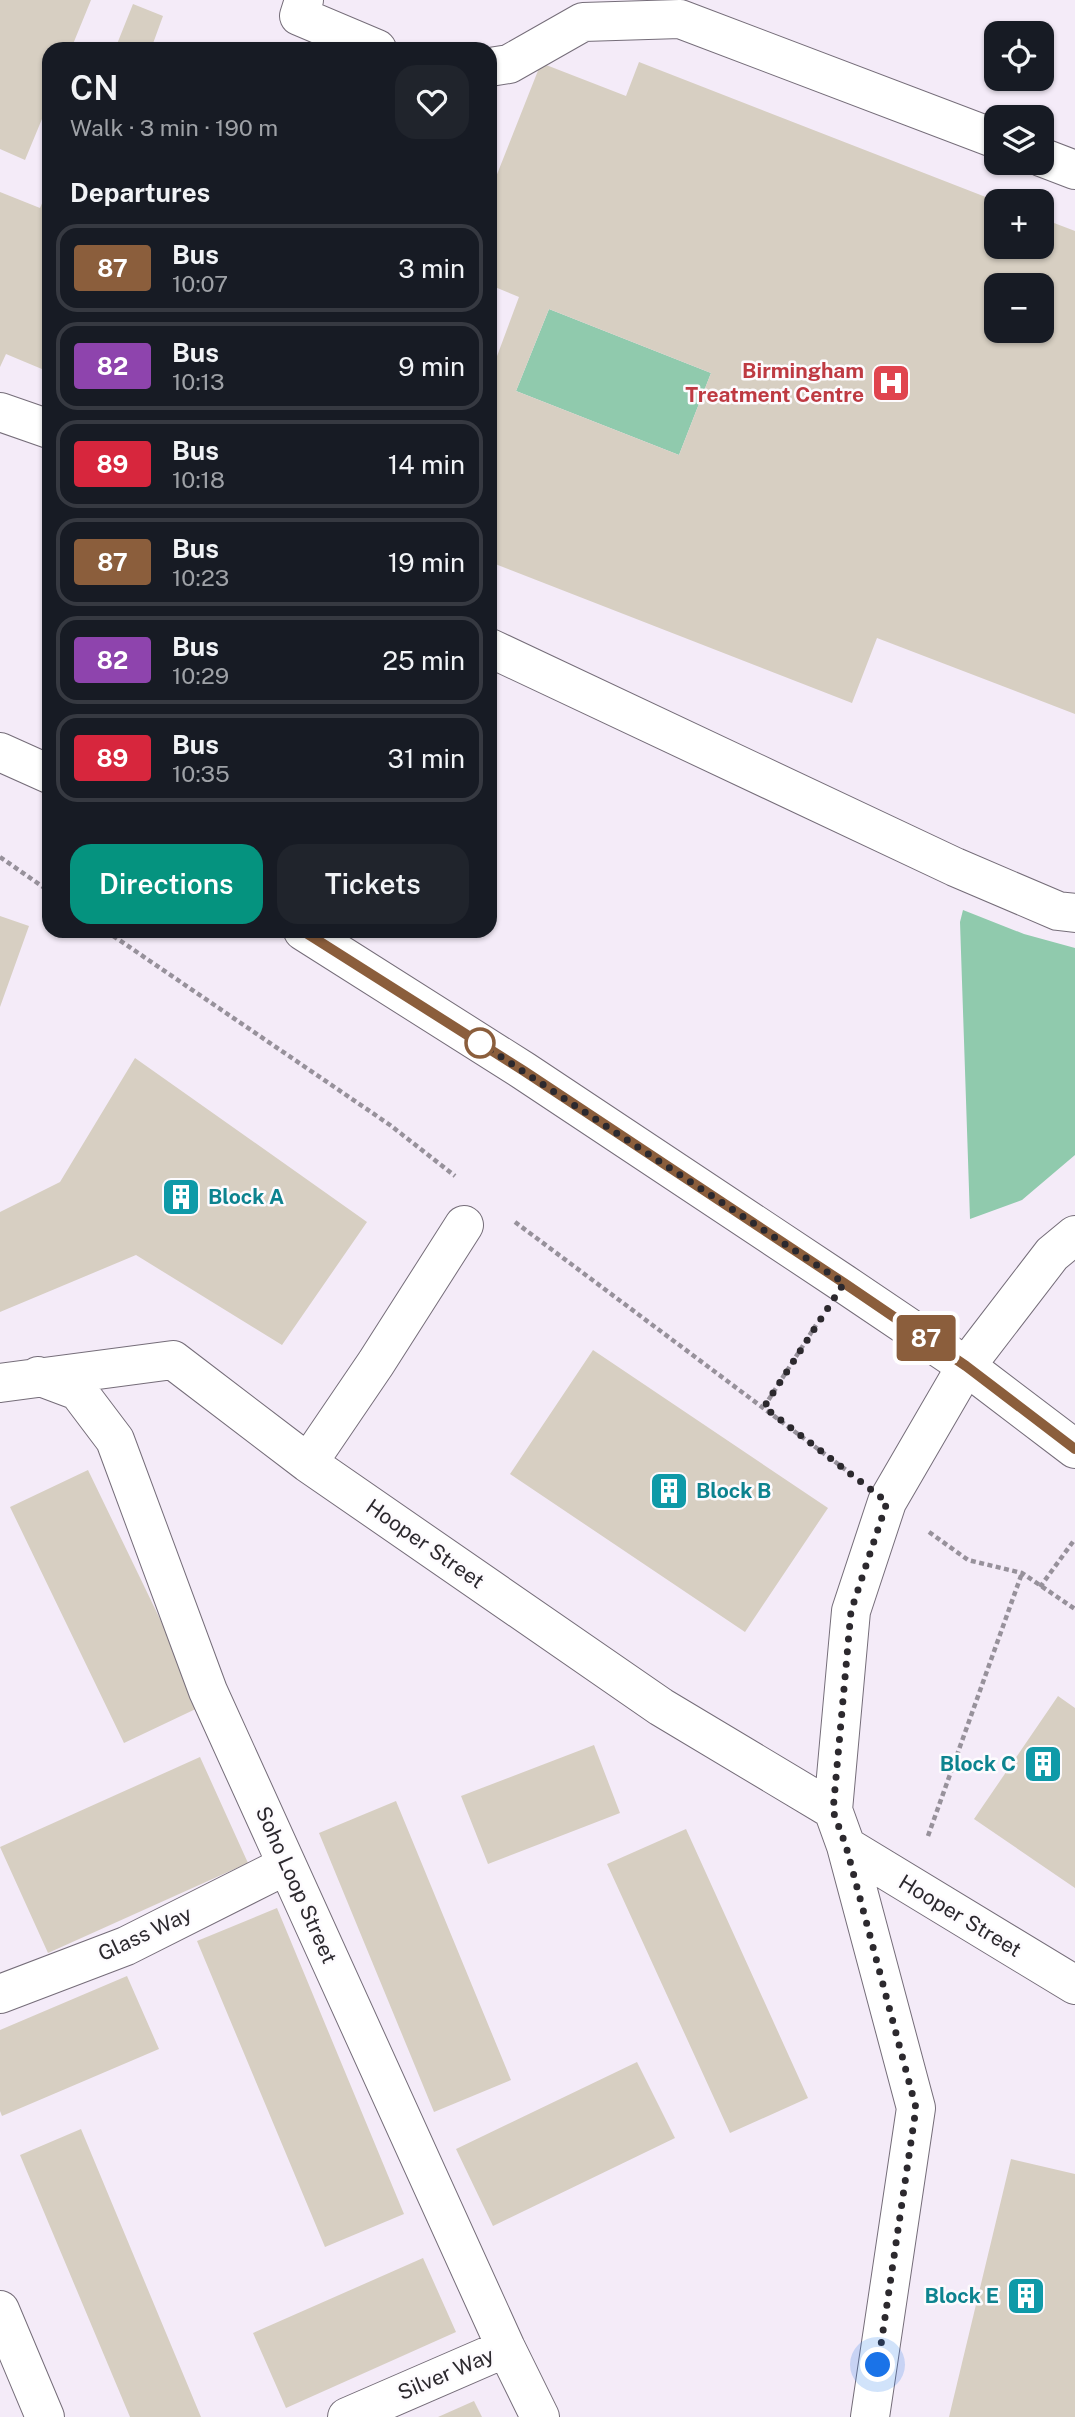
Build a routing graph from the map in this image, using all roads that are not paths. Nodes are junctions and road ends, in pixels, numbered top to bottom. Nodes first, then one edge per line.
1 (304, 0) edge
2 (360, 42) edge
3 (497, 66) edge
4 (984, 134) edge
5 (1054, 162) edge
6 (1075, 170) edge
7 (0, 412) edge
8 (42, 427) edge
9 (497, 651) edge
10 (0, 752) edge
11 (42, 771) edge
12 (1075, 913) edge
13 (314, 938) edge
14 (464, 1225) dead end
15 (1075, 1235) edge
16 (966, 1366) junction
17 (38, 1376) junction
18 (0, 1383) edge
19 (1075, 1449) edge
20 (308, 1463) junction
21 (833, 1811) junction
22 (846, 1846) junction
23 (286, 1865) junction
24 (1075, 1985) edge
25 (0, 1994) edge
26 (0, 2311) edge
27 (506, 2348) junction
28 (45, 2417) edge
29 (347, 2417) edge
30 (540, 2417) edge
31 (870, 2417) edge

1 - 2 street
3 - 4 street
5 - 6 street
7 - 8 street
9 - 12 street
10 - 11 street
13 - 16 street
14 - 20 street
15 - 16 street
16 - 19 street
16 - 21 street
17 - 18 street, Hooper Street
17 - 20 street, Hooper Street
17 - 23 street, Soho Loop Street
20 - 21 street, Hooper Street
21 - 22 street
22 - 24 street, Hooper Street
22 - 31 street
23 - 25 street, Glass Way
23 - 27 street, Soho Loop Street
26 - 28 street
27 - 29 street, Silver Way
27 - 30 street, Soho Loop Street

